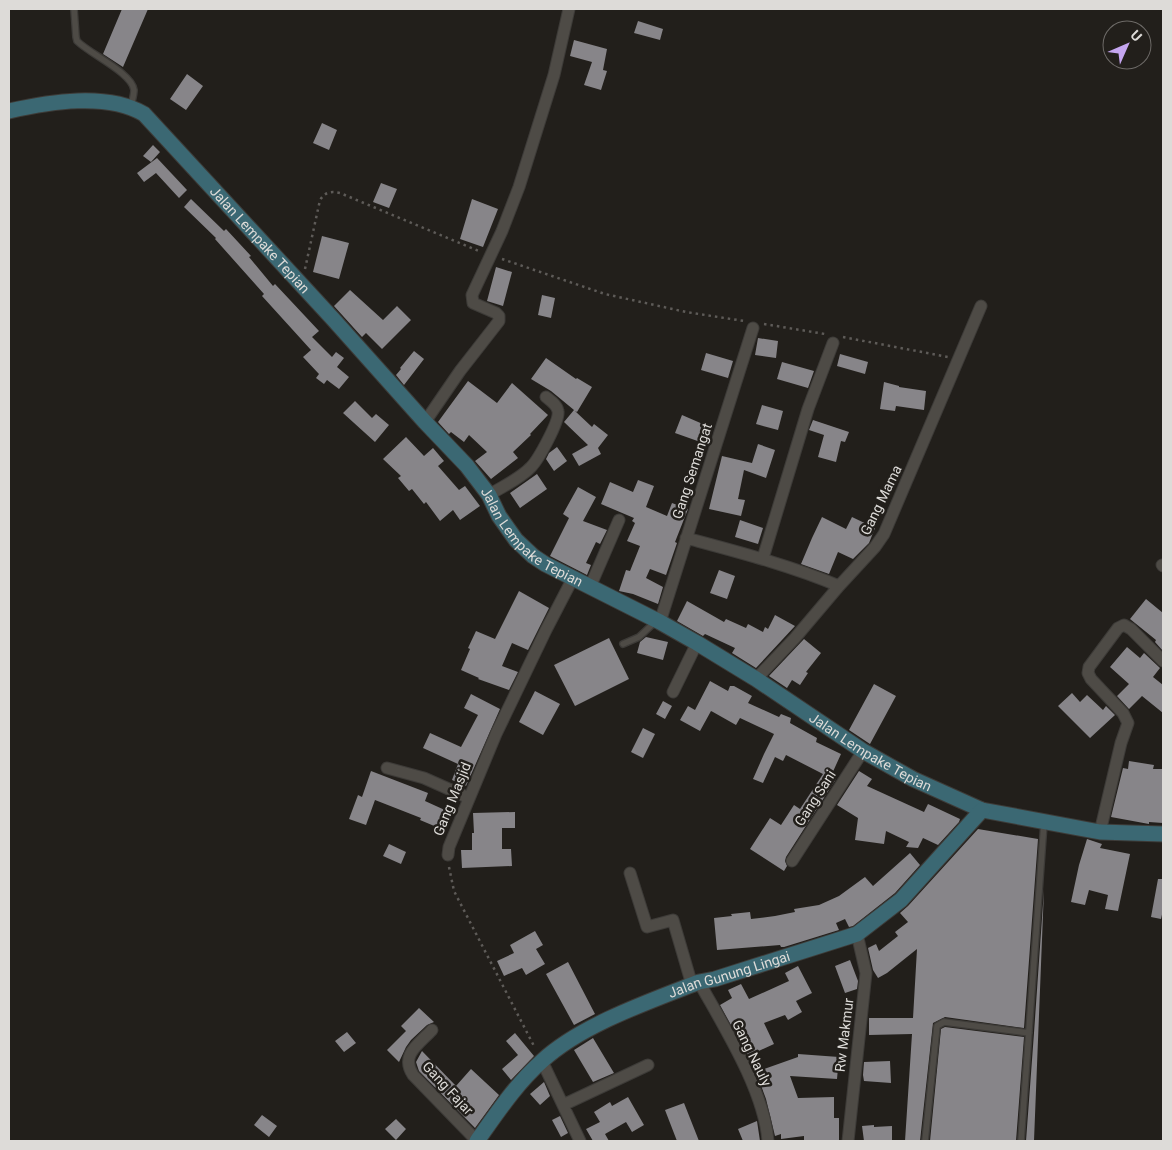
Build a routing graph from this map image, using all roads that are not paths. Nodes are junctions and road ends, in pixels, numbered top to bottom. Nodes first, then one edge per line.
1 (74, 9) edge
2 (569, 9) edge
3 (131, 107) junction
4 (9, 111) edge
5 (980, 306) dead end
6 (752, 324) road end
7 (831, 337) road end
8 (546, 397) dead end
9 (425, 422) junction
10 (489, 495) junction
11 (619, 520) dead end
12 (686, 538) junction
13 (763, 558) junction
14 (574, 578) junction
15 (839, 586) junction
16 (590, 587) junction
17 (658, 621) junction
18 (697, 643) junction
19 (623, 644) dead end
20 (1163, 661) edge
21 (756, 679) junction
22 (673, 692) dead end
23 (863, 751) junction
24 (387, 768) dead end
25 (469, 798) junction
26 (982, 810) junction
27 (1044, 821) junction
28 (1100, 832) junction
29 (1163, 834) edge
30 (448, 855) road end
31 (792, 861) dead end
32 (630, 872) dead end
33 (856, 934) junction
34 (695, 984) junction
35 (432, 1030) dead end
36 (1029, 1033) junction
37 (542, 1061) junction
38 (648, 1065) dead end
39 (563, 1105) junction
40 (477, 1141) edge
41 (580, 1141) edge
42 (768, 1141) edge
43 (848, 1141) edge
44 (926, 1141) edge
45 (1021, 1141) edge

1 - 3 lane
2 - 9 street
3 - 4 street, Jalan Lempake Tepian
3 - 9 street, Jalan Lempake Tepian
5 - 15 street, Gang Mama
6 - 12 street, Gang Semangat
7 - 13 street
8 - 10 street
9 - 10 street, Jalan Lempake Tepian
10 - 14 street, Jalan Lempake Tepian
11 - 16 street
12 - 13 street
12 - 17 street, Gang Semangat
13 - 15 street
14 - 16 street, Jalan Lempake Tepian
14 - 25 street, Gang Masjid
15 - 21 street, Gang Mama
16 - 17 street, Jalan Lempake Tepian
17 - 18 street, Jalan Lempake Tepian
17 - 19 lane
18 - 21 street, Jalan Lempake Tepian
18 - 22 street
20 - 28 street
21 - 23 street, Jalan Lempake Tepian
23 - 26 street, Jalan Lempake Tepian
23 - 31 street, Gang Sani
24 - 25 street
25 - 30 street, Gang Masjid
26 - 27 street, Jalan Lempake Tepian
26 - 33 street, Jalan Gunung Lingai
27 - 28 street, Jalan Lempake Tepian
27 - 36 lane
28 - 29 street, Jalan Lempake Tepian
32 - 34 street, Gang Nauly
33 - 34 street, Jalan Gunung Lingai
33 - 43 street, Rw Makmur
34 - 37 street, Jalan Gunung Lingai
34 - 42 street, Gang Nauly
35 - 40 street, Gang Fajar
36 - 44 lane
36 - 45 lane
37 - 39 street
37 - 40 street, Jalan Gunung Lingai
38 - 39 street
39 - 41 street

